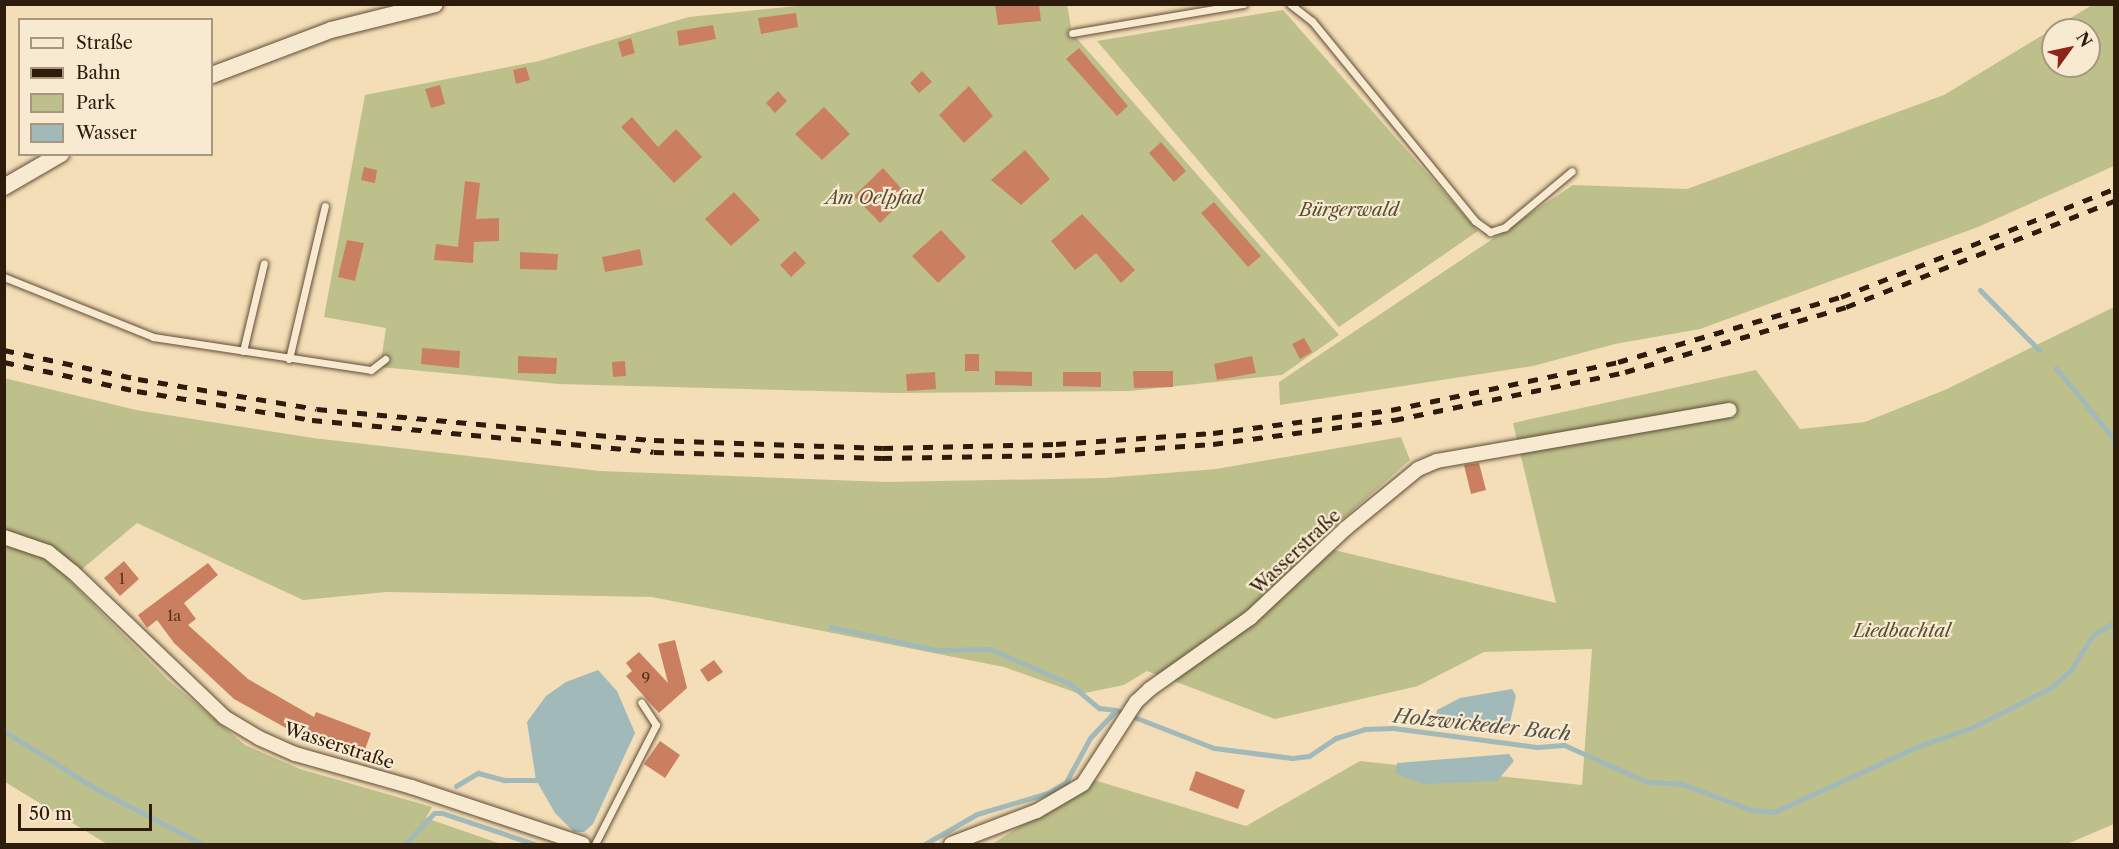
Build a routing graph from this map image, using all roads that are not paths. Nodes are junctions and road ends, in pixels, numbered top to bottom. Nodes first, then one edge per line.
1 (435, 4) edge
2 (1244, 4) edge
3 (1290, 4) edge
4 (398, 8) edge
5 (1072, 33) dead end
6 (213, 75) edge
7 (59, 156) edge
8 (1572, 171) dead end
9 (4, 188) edge
10 (325, 206) dead end
11 (264, 263) dead end
12 (4, 277) edge
13 (243, 351) junction
14 (289, 359) junction
15 (385, 359) dead end
16 (1730, 410) dead end
17 (4, 537) edge
18 (641, 702) dead end
19 (583, 844) edge
20 (595, 844) edge
21 (951, 844) edge

1 - 4 street
2 - 5 lane
3 - 8 lane
4 - 6 street
7 - 9 street
10 - 14 lane
11 - 13 lane
12 - 13 lane
13 - 14 lane
14 - 15 lane
16 - 21 street, Wasserstraße
17 - 19 street, Wasserstraße
18 - 20 lane

